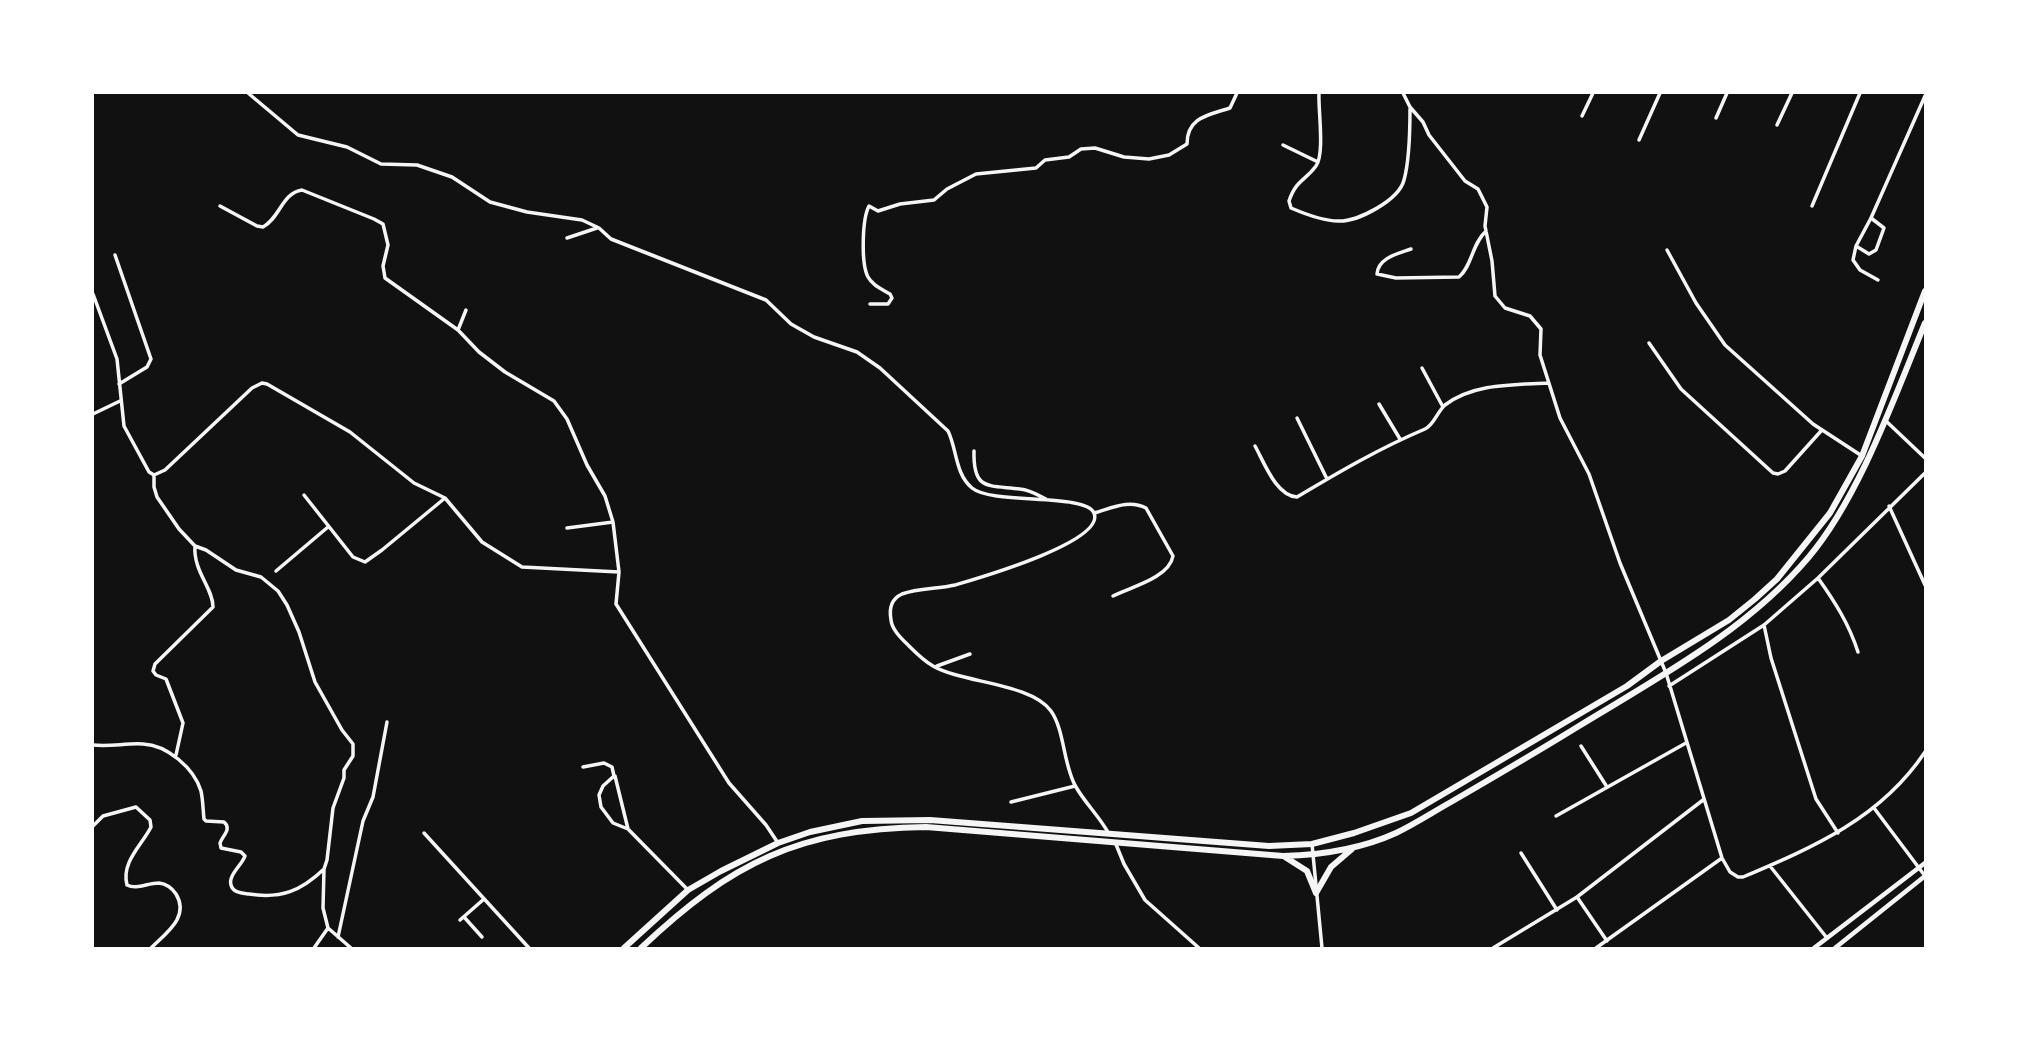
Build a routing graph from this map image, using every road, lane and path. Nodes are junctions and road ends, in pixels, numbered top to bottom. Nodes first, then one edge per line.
1 (248, 93) edge
2 (1237, 93) edge
3 (1319, 93) edge
4 (1403, 93) edge
5 (1593, 93) edge
6 (1660, 93) edge
7 (1727, 93) edge
8 (1792, 93) edge
9 (1860, 93) edge
10 (1925, 96) edge
11 (1410, 107) junction
12 (1582, 116) dead end
13 (1716, 118) dead end
14 (1777, 125) dead end
15 (1639, 140) dead end
16 (1283, 145) dead end
17 (1318, 162) junction
18 (220, 206) dead end
19 (1812, 206) dead end
20 (1871, 218) junction
21 (599, 228) junction
22 (1486, 231) junction
23 (567, 238) dead end
24 (1856, 246) junction
25 (1410, 249) dead end
26 (1667, 250) dead end
27 (115, 256) dead end
28 (1878, 280) dead end
29 (1925, 291) edge
30 (93, 293) edge
31 (870, 304) dead end
32 (466, 310) dead end
33 (1925, 323) edge
34 (458, 330) junction
35 (1650, 343) dead end
36 (1422, 368) dead end
37 (1548, 383) junction
38 (119, 384) junction
39 (120, 401) junction
40 (1380, 404) dead end
41 (1443, 407) junction
42 (93, 414) edge
43 (1297, 418) dead end
44 (1885, 420) junction
45 (1821, 431) junction
46 (1399, 439) junction
47 (1255, 446) dead end
48 (974, 451) dead end
49 (1862, 456) junction
50 (1925, 458) edge
51 (1925, 473) edge
52 (154, 475) junction
53 (1327, 479) junction
54 (304, 495) dead end
55 (445, 498) junction
56 (1048, 500) junction
57 (1889, 506) junction
58 (1094, 513) junction
59 (613, 522) junction
60 (329, 527) junction
61 (567, 528) dead end
62 (195, 546) junction
63 (276, 571) dead end
64 (619, 572) junction
65 (1818, 578) junction
66 (1925, 585) edge
67 (1113, 596) dead end
68 (1764, 625) junction
69 (1858, 652) dead end
70 (970, 654) dead end
71 (1661, 662) junction
72 (935, 667) junction
73 (1666, 673) junction
74 (1669, 686) junction
75 (387, 722) dead end
76 (1686, 743) junction
77 (93, 745) edge
78 (1581, 746) dead end
79 (1925, 752) edge
80 (176, 756) junction
81 (583, 768) dead end
82 (614, 776) junction
83 (1075, 786) junction
84 (1607, 788) junction
85 (1703, 800) junction
86 (1012, 802) dead end
87 (1874, 808) junction
88 (1556, 816) dead end
89 (93, 826) edge
90 (628, 829) junction
91 (1838, 833) junction
92 (424, 834) dead end
93 (1110, 835) junction
94 (1115, 842) junction
95 (778, 843) junction
96 (1312, 844) junction
97 (1354, 848) junction
98 (1521, 853) dead end
99 (1313, 855) junction
100 (1283, 856) junction
101 (1722, 858) junction
102 (1925, 863) edge
103 (1770, 866) junction
104 (1919, 868) junction
105 (324, 869) junction
106 (1925, 876) edge
107 (688, 890) junction
108 (1316, 893) junction
109 (1577, 897) junction
110 (484, 899) junction
111 (1556, 910) junction
112 (328, 928) junction
113 (338, 937) junction
114 (482, 937) dead end
115 (1827, 938) junction
116 (1607, 941) junction
117 (152, 948) edge
118 (314, 948) edge
119 (351, 948) edge
120 (529, 948) edge
121 (624, 948) edge
122 (640, 948) edge
123 (1199, 948) edge
124 (1322, 948) edge
125 (1493, 948) edge
126 (1597, 948) edge
127 (1814, 948) edge
128 (1836, 948) edge

1 - 21 street
2 - 31 street
3 - 17 street
4 - 11 street
5 - 12 street
6 - 15 street
7 - 13 street
8 - 14 street
9 - 19 street
10 - 20 street
11 - 17 street
11 - 22 street
16 - 17 street
18 - 34 street
20 - 24 street
20 - 24 street
21 - 23 street
21 - 56 street
22 - 25 street
22 - 37 street
24 - 28 street
26 - 45 street
27 - 38 street
29 - 49 highway
30 - 38 street
32 - 34 street
33 - 44 highway
34 - 59 street
35 - 45 street
36 - 41 street
37 - 41 street
37 - 71 street
38 - 39 street
39 - 42 street
39 - 52 street
40 - 46 street
41 - 46 street
43 - 53 street
44 - 50 street
44 - 73 highway
45 - 49 street
46 - 53 street
47 - 53 street
48 - 56 street
49 - 71 highway
51 - 57 street
52 - 55 street
52 - 62 street
54 - 60 street
55 - 60 street
55 - 64 street
56 - 58 street
57 - 65 street
57 - 66 street
58 - 67 street
58 - 72 street
59 - 61 street
59 - 64 street
60 - 63 street
62 - 80 street
62 - 105 street
64 - 95 street
65 - 68 street
65 - 69 street
68 - 74 street
68 - 91 street
70 - 72 street
71 - 73 street
71 - 96 highway
72 - 83 street
73 - 74 street
73 - 97 highway
74 - 76 street
75 - 113 street
76 - 84 street
76 - 85 street
77 - 80 street
78 - 84 street
79 - 87 street
80 - 105 street
81 - 82 street
82 - 90 street
82 - 90 street
83 - 86 street
83 - 93 street
84 - 88 street
85 - 101 street
85 - 109 street
87 - 91 street
87 - 104 street
89 - 117 street
90 - 107 street
91 - 103 street
92 - 110 street
93 - 95 highway
93 - 96 highway
94 - 100 highway
94 - 122 highway
94 - 123 street
95 - 107 highway
96 - 99 street
97 - 99 highway
97 - 108 highway
98 - 111 street
99 - 100 highway
99 - 108 street
100 - 108 highway
101 - 103 street
101 - 116 street
102 - 104 street
103 - 115 street
104 - 106 street
104 - 115 street
105 - 112 street
106 - 128 street
107 - 121 highway
108 - 124 street
109 - 111 street
109 - 116 street
110 - 114 street
110 - 120 street
111 - 125 street
112 - 113 street
112 - 118 street
113 - 119 street
115 - 127 street
116 - 126 street

